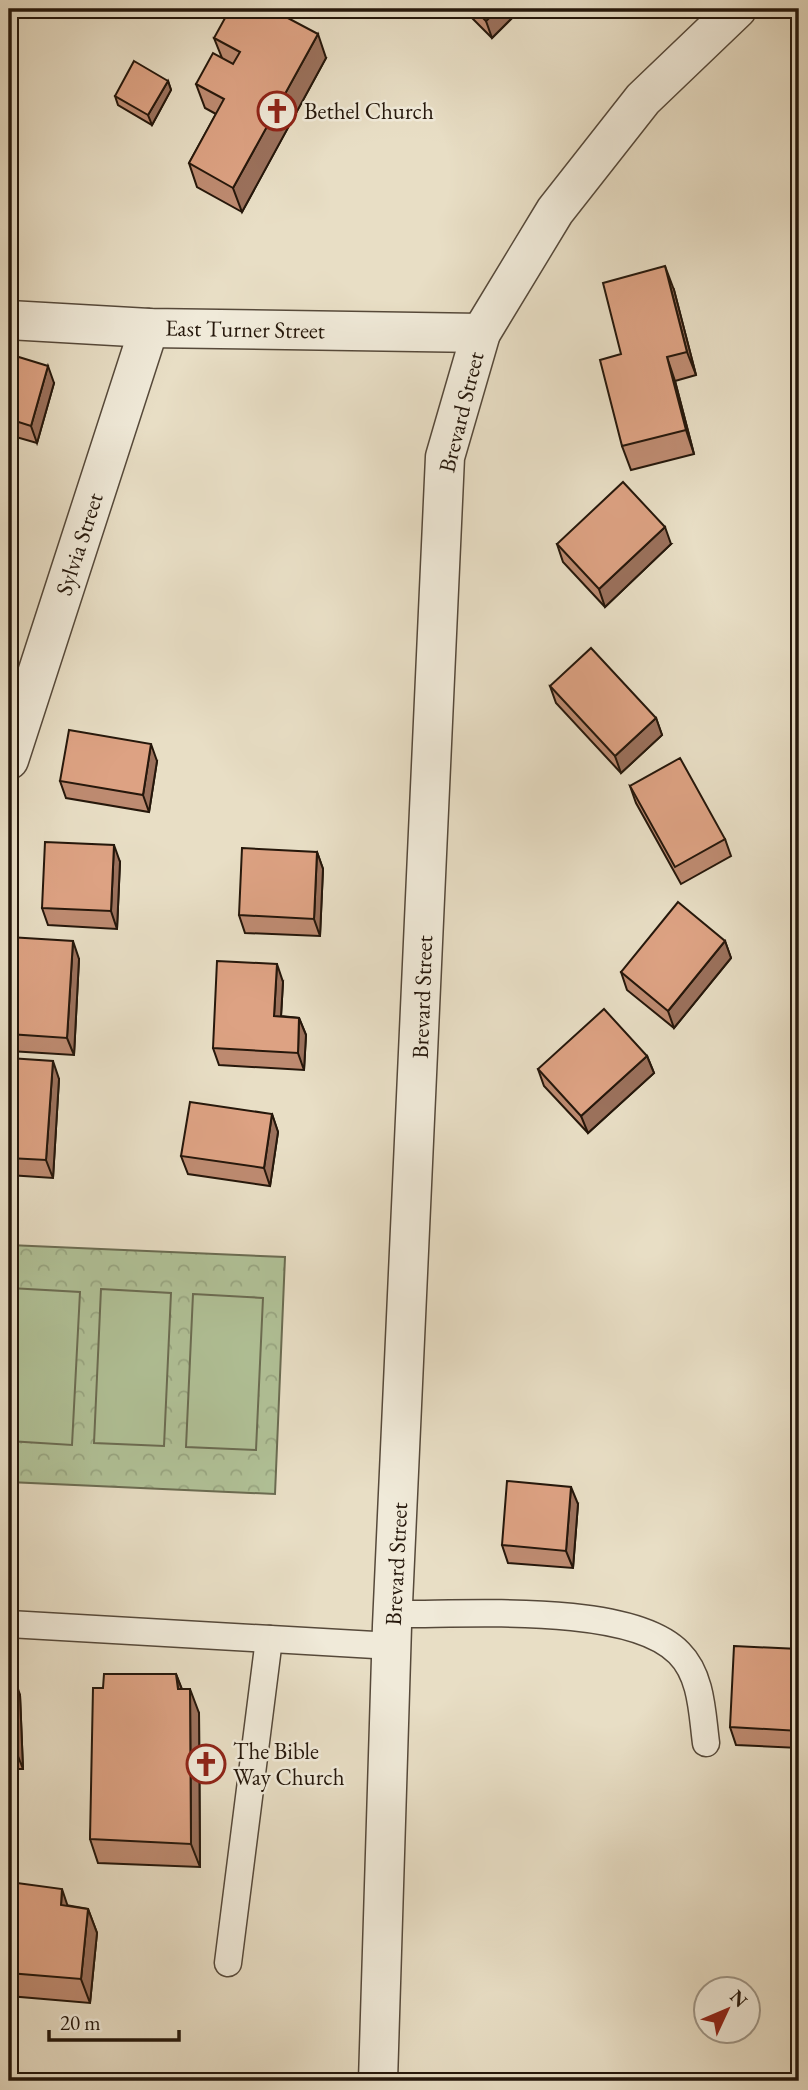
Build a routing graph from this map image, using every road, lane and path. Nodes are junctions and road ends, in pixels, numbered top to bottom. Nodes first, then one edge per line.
1 (737, 9) edge
2 (9, 320) edge
3 (149, 328) junction
4 (481, 333) junction
5 (9, 760) edge
6 (9, 1624) edge
7 (392, 1630) junction
8 (269, 1639) junction
9 (706, 1744) dead end
10 (229, 1964) dead end
11 (379, 2081) edge

1 - 4 street, Brevard Street
2 - 3 street, East Turner Street
3 - 4 street, East Turner Street
3 - 5 street, Sylvia Street
4 - 7 street, Brevard Street
6 - 8 lane
7 - 8 lane
7 - 9 lane
7 - 11 street, Brevard Street
8 - 10 lane

